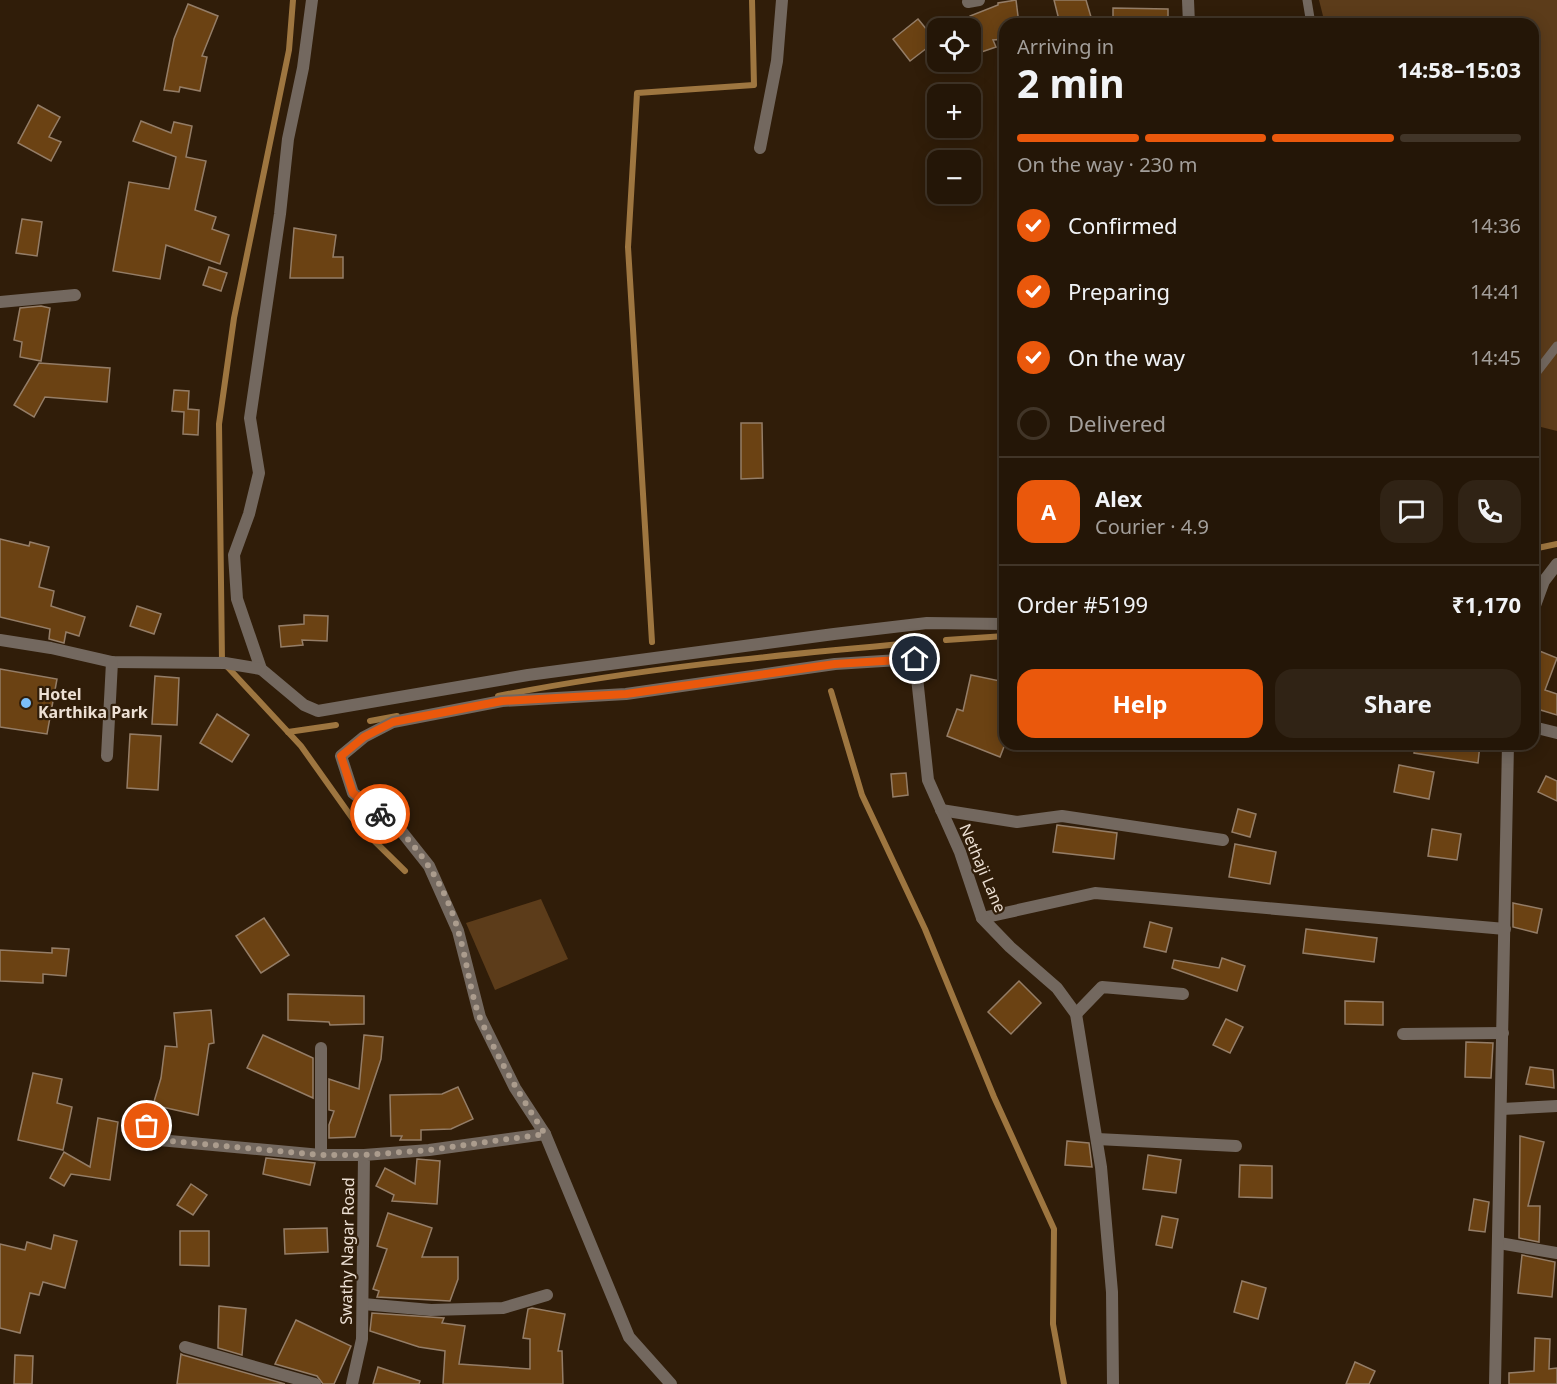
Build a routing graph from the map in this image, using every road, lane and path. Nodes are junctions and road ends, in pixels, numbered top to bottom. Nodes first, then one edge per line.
1 (312, 0) edge
2 (782, 0) edge
3 (1188, 0) edge
4 (1306, 0) edge
5 (1189, 18) edge
6 (1310, 18) edge
7 (760, 148) dead end
8 (75, 295) dead end
9 (0, 302) edge
10 (1557, 346) edge
11 (1539, 369) edge
12 (1557, 564) edge
13 (1539, 595) edge
14 (999, 624) edge
15 (0, 640) edge
16 (112, 662) junction
17 (261, 669) junction
18 (1539, 728) edge
19 (1557, 733) edge
20 (1508, 750) edge
21 (107, 756) dead end
22 (941, 810) junction
23 (1223, 840) dead end
24 (982, 918) junction
25 (1505, 929) junction
26 (1183, 994) dead end
27 (1076, 1014) junction
28 (1503, 1033) junction
29 (1403, 1034) dead end
30 (321, 1048) dead end
31 (1557, 1106) edge
32 (1502, 1108) junction
33 (134, 1112) dead end
34 (545, 1134) junction
35 (1097, 1139) junction
36 (1236, 1146) dead end
37 (321, 1155) junction
38 (364, 1155) junction
39 (1499, 1243) junction
40 (1557, 1253) edge
41 (547, 1295) dead end
42 (363, 1304) junction
43 (185, 1347) dead end
44 (315, 1384) edge
45 (352, 1384) edge
46 (671, 1384) edge
47 (1113, 1384) edge
48 (1495, 1384) edge

1 - 17 street
2 - 7 street
3 - 5 street
4 - 6 lane
8 - 9 street
10 - 11 lane
12 - 13 street
14 - 17 street
15 - 16 street
16 - 17 street
16 - 21 street
18 - 19 street
20 - 25 street
22 - 23 street
22 - 24 street, Nethaji Lane
22 - 34 street, Nethaji Lane
24 - 25 street
24 - 27 street, Nethaji Lane
25 - 28 street
26 - 27 street
27 - 35 street, Nethaji Lane
28 - 29 street
28 - 32 street
30 - 37 street
31 - 32 street
32 - 39 street
33 - 37 street
34 - 38 street, Swathy Nagar Road
34 - 46 street
35 - 36 street
35 - 47 street, Nethaji Lane
37 - 38 street
38 - 42 street, Swathy Nagar Road
39 - 40 street
39 - 48 street
41 - 42 street
42 - 45 street, Swathy Nagar Road
43 - 44 street

